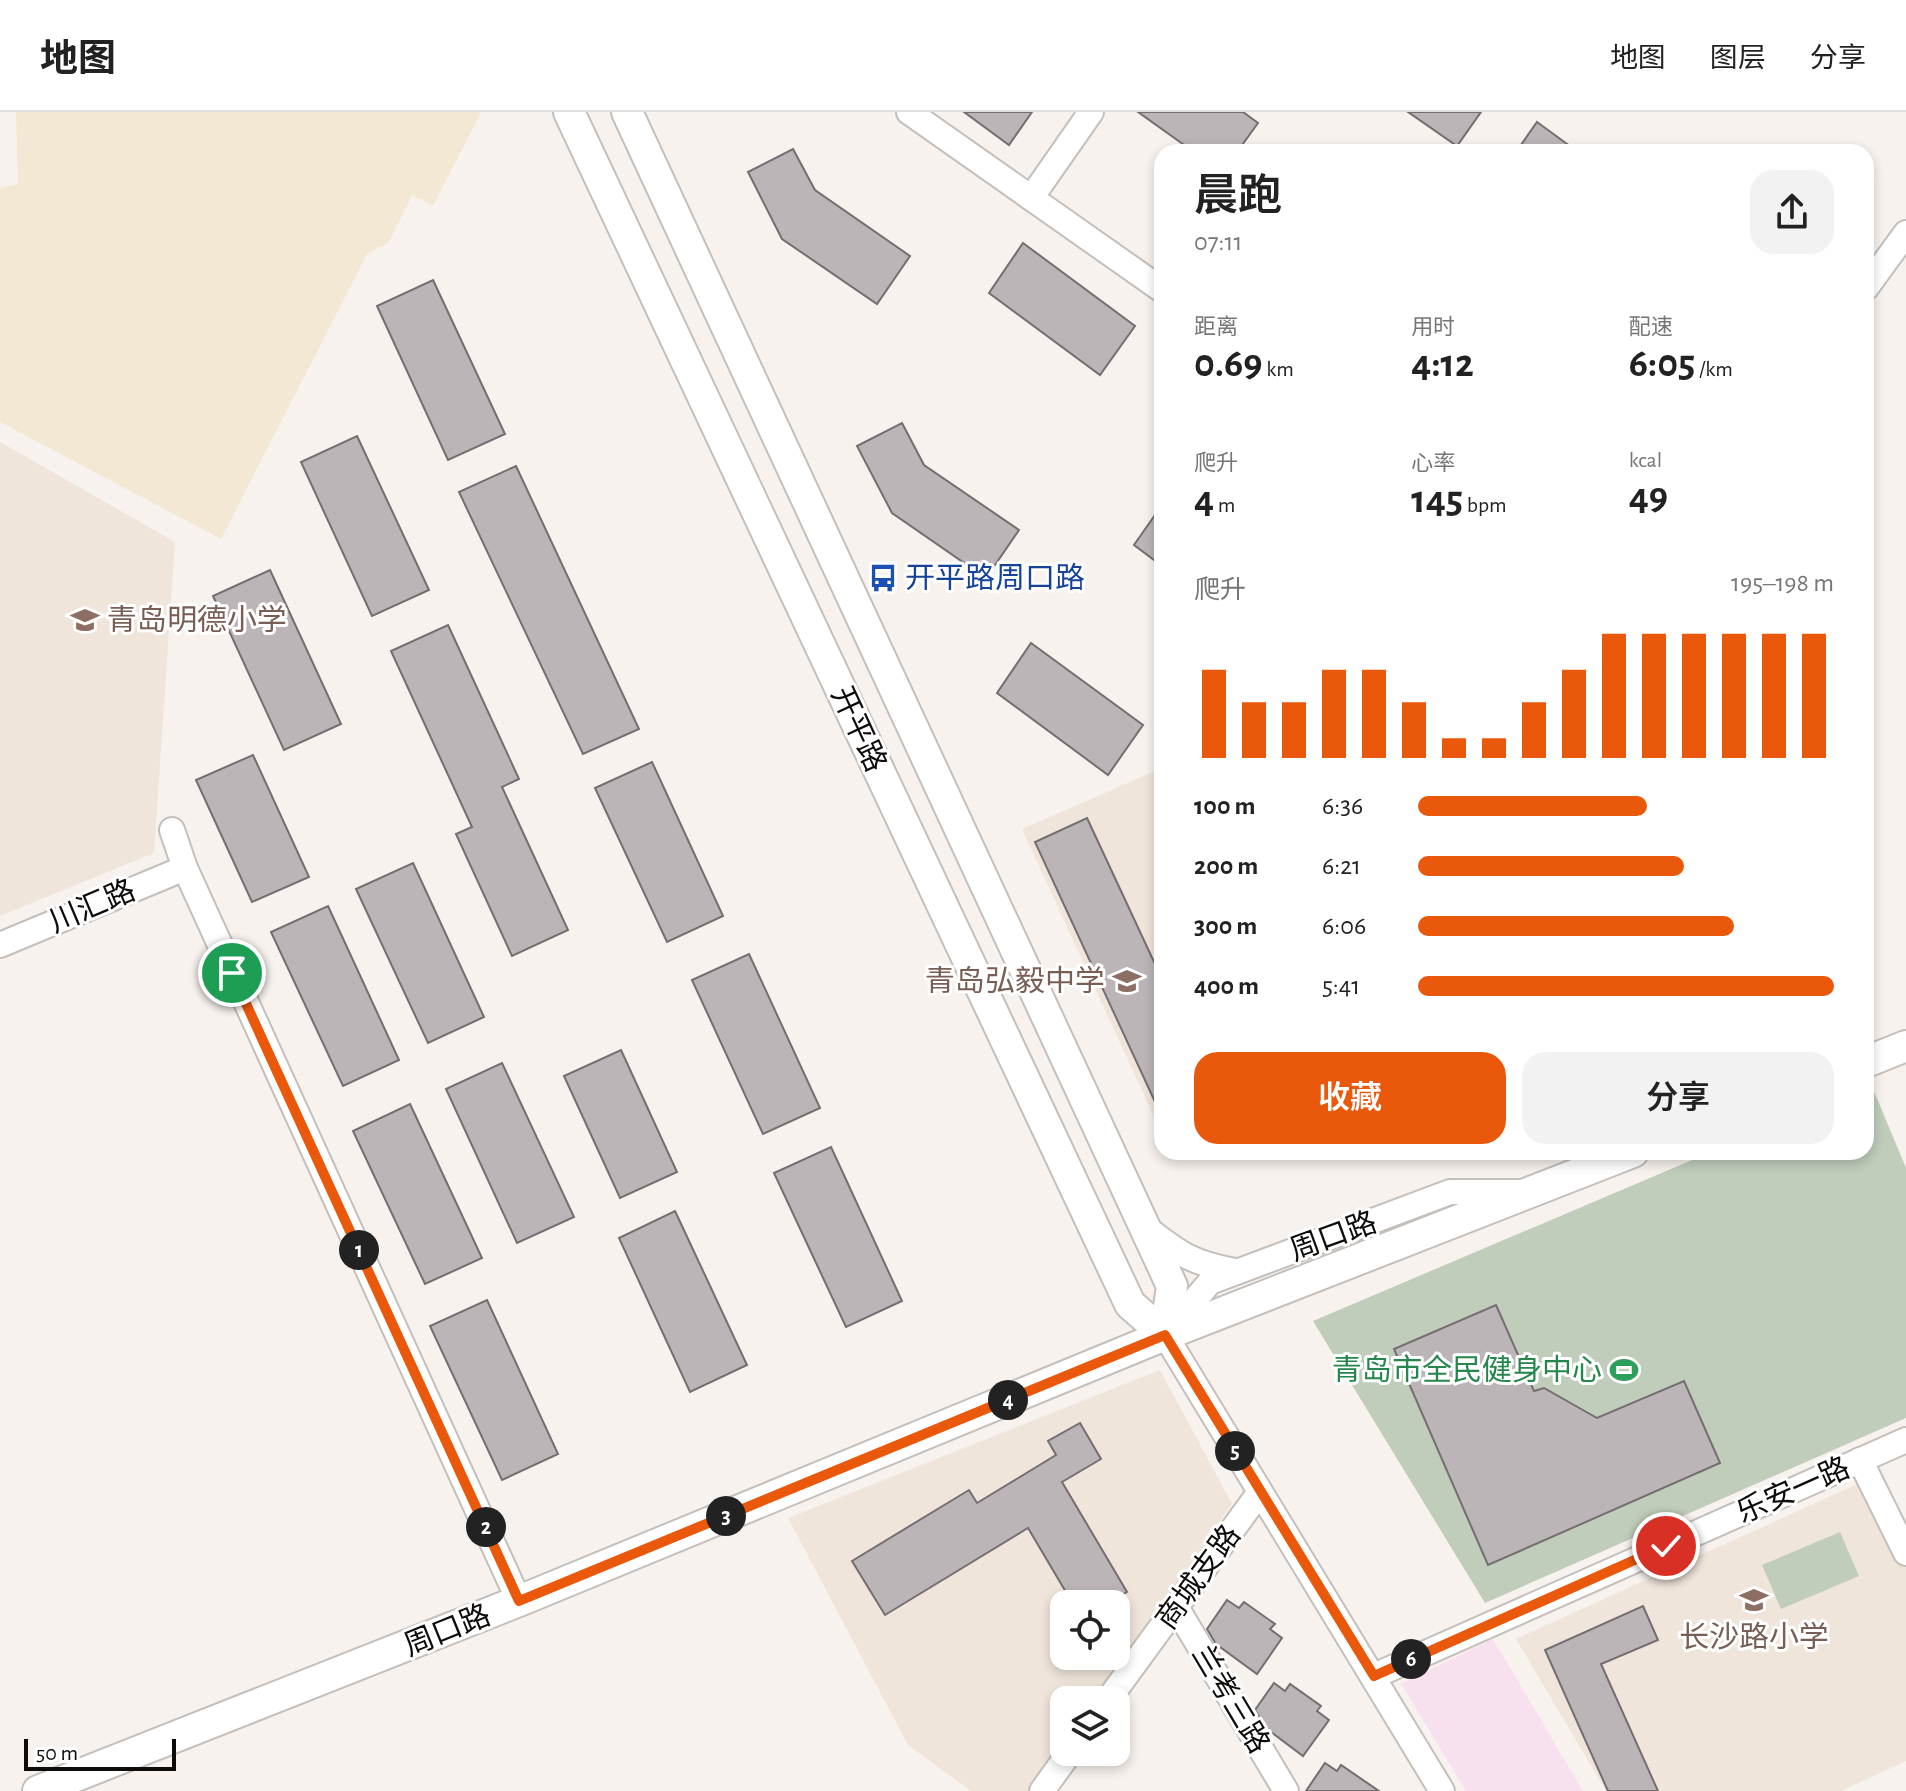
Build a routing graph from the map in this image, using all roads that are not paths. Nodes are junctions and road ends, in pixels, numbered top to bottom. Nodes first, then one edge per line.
1 (569, 112) edge
2 (627, 112) edge
3 (909, 112) edge
4 (1091, 112) edge
5 (1031, 198) junction
6 (1906, 233) edge
7 (1874, 277) edge
8 (1154, 284) edge
9 (172, 830) dead end
10 (185, 868) junction
11 (0, 945) edge
12 (1906, 1046) edge
13 (1874, 1059) edge
14 (1612, 1160) edge
15 (1526, 1192) junction
16 (1145, 1227) junction
17 (1238, 1271) junction
18 (1165, 1335) junction
19 (1906, 1440) edge
20 (1860, 1460) junction
21 (1260, 1492) junction
22 (1906, 1553) edge
23 (519, 1601) junction
24 (1176, 1607) junction
25 (1374, 1676) junction
26 (1118, 1686) edge
27 (1060, 1766) edge
28 (38, 1791) edge
29 (1042, 1791) edge
30 (1286, 1791) edge
31 (1442, 1791) edge

1 - 18 main road, 开平路
2 - 16 main road, 开平路
3 - 5 street
4 - 5 street
5 - 8 street
6 - 7 street
9 - 10 street
10 - 11 street, 川汇路
10 - 23 street
12 - 13 main road
14 - 15 main road, 周口路
15 - 17 street, 周口路
15 - 18 main road, 周口路
16 - 17 street
16 - 18 main road, 开平路
17 - 18 street, 周口路
18 - 21 street, 开平路
18 - 23 main road, 周口路
19 - 20 street, 乐安一路
20 - 22 street
20 - 25 street, 乐安一路
21 - 24 street, 商城支路
21 - 25 street, 开平路
23 - 28 main road, 周口路
24 - 26 street, 商城支路
24 - 30 street, 兰考三路
25 - 31 street, 开平路
27 - 29 street

